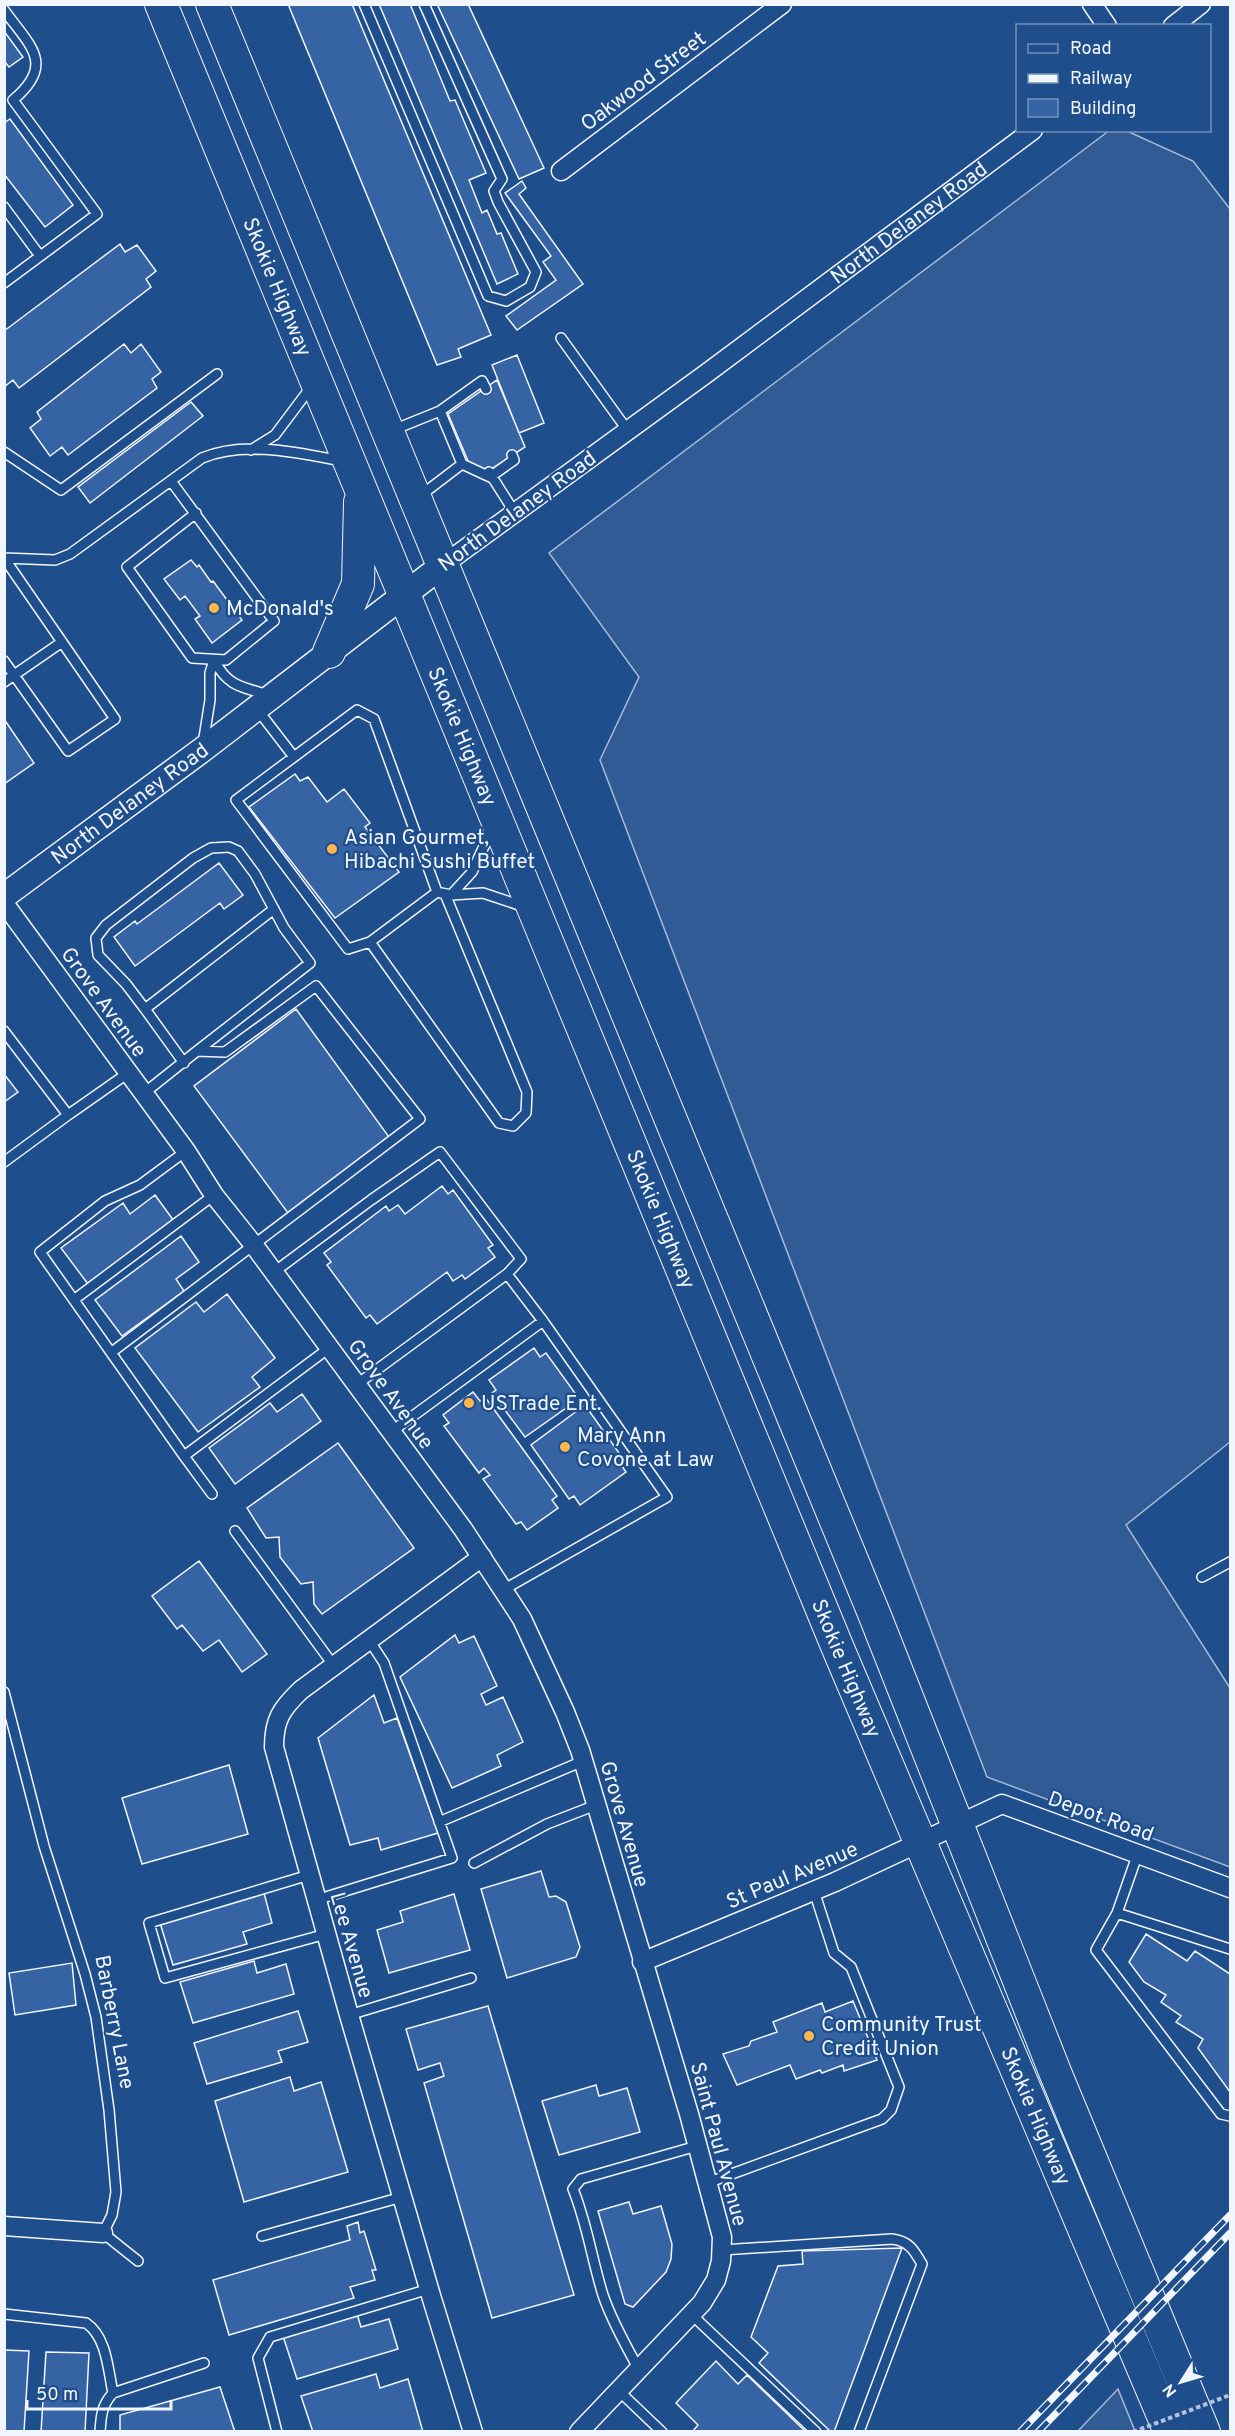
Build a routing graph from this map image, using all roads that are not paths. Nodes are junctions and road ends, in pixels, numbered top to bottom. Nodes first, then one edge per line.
1 (160, 4) edge
2 (212, 4) edge
3 (364, 4) edge
4 (424, 4) edge
5 (782, 4) edge
6 (1092, 4) edge
7 (1201, 4) edge
8 (4, 10) edge
9 (1106, 24) edge
10 (1176, 24) edge
11 (9, 103) edge
12 (1030, 132) edge
13 (561, 171) dead end
14 (4, 207) edge
15 (40, 256) junction
16 (4, 283) edge
17 (561, 338) dead end
18 (217, 374) dead end
19 (316, 380) junction
20 (486, 389) dead end
21 (440, 411) junction
22 (627, 431) junction
23 (388, 432) junction
24 (249, 451) junction
25 (4, 452) edge
26 (512, 455) dead end
27 (462, 464) junction
28 (355, 474) junction
29 (489, 474) junction
30 (171, 481) junction
31 (416, 499) junction
32 (196, 513) junction
33 (515, 513) junction
34 (4, 558) edge
35 (443, 565) junction
36 (404, 595) junction
37 (62, 642) junction
38 (329, 652) junction
39 (214, 660) junction
40 (4, 661) edge
41 (15, 675) junction
42 (4, 682) edge
43 (264, 702) junction
44 (202, 750) junction
45 (294, 757) junction
46 (496, 820) junction
47 (445, 894) junction
48 (4, 896) edge
49 (4, 903) edge
50 (274, 909) junction
51 (533, 910) junction
52 (370, 942) junction
53 (145, 1010) junction
54 (4, 1031) edge
55 (197, 1051) junction
56 (183, 1063) junction
57 (128, 1073) junction
58 (143, 1094) junction
59 (68, 1115) junction
60 (186, 1151) junction
61 (4, 1162) edge
62 (214, 1195) junction
63 (253, 1244) junction
64 (274, 1272) junction
65 (507, 1274) junction
66 (75, 1299) junction
67 (543, 1321) junction
68 (329, 1348) junction
69 (112, 1352) junction
70 (356, 1385) junction
71 (391, 1432) junction
72 (183, 1456) junction
73 (212, 1494) dead end
74 (235, 1531) dead end
75 (482, 1557) junction
76 (1230, 1562) edge
77 (1202, 1577) dead end
78 (503, 1590) junction
79 (369, 1640) junction
80 (334, 1666) junction
81 (4, 1692) edge
82 (583, 1761) junction
83 (596, 1806) junction
84 (439, 1822) junction
85 (957, 1825) junction
86 (921, 1843) junction
87 (1137, 1853) junction
88 (474, 1863) dead end
89 (309, 1875) junction
90 (1230, 1887) edge
91 (814, 1891) junction
92 (316, 1900) junction
93 (1117, 1913) junction
94 (326, 1934) junction
95 (1230, 1949) edge
96 (642, 1962) junction
97 (471, 1978) dead end
98 (349, 2015) junction
99 (1230, 2116) edge
100 (698, 2146) junction
101 (707, 2183) junction
102 (402, 2197) junction
103 (4, 2226) edge
104 (103, 2233) junction
105 (262, 2236) dead end
106 (722, 2250) junction
107 (138, 2261) dead end
108 (429, 2289) junction
109 (4, 2314) edge
110 (691, 2314) junction
111 (204, 2363) dead end
112 (639, 2370) junction
113 (619, 2391) junction
114 (113, 2393) junction
115 (100, 2432) edge
116 (277, 2432) edge
117 (473, 2432) edge
118 (579, 2432) edge
119 (662, 2432) edge
120 (816, 2432) edge
121 (859, 2432) edge
122 (1170, 2432) edge
123 (1204, 2432) edge

1 - 19 highway, Skokie Highway
2 - 23 highway, Skokie Highway
3 - 4 lane
5 - 13 street, Oakwood Street
6 - 9 street
7 - 10 street
8 - 11 lane
11 - 15 lane
12 - 22 street, North Delaney Road
14 - 15 lane
15 - 16 lane
17 - 22 lane
18 - 25 lane
19 - 24 lane
19 - 28 highway, Skokie Highway
20 - 21 lane
21 - 23 lane
21 - 27 lane
22 - 33 street, North Delaney Road
23 - 31 highway, Skokie Highway
24 - 28 lane
24 - 30 lane
26 - 29 lane
27 - 29 lane
27 - 31 lane
28 - 36 highway, Skokie Highway
28 - 38 highway
29 - 33 lane
30 - 32 lane
30 - 34 lane
31 - 35 highway, Skokie Highway
32 - 39 lane
32 - 39 lane
33 - 35 street, North Delaney Road
34 - 37 lane
35 - 36 street, North Delaney Road
35 - 85 highway, Skokie Highway
36 - 38 street, North Delaney Road
36 - 46 highway, Skokie Highway
37 - 41 lane
37 - 41 lane
38 - 43 street, North Delaney Road
39 - 43 lane
39 - 44 lane
40 - 41 lane
41 - 42 lane
43 - 44 street, North Delaney Road
43 - 45 lane
44 - 48 street, North Delaney Road
45 - 47 lane
45 - 52 lane
46 - 47 lane
46 - 51 highway, Skokie Highway
47 - 51 lane
47 - 52 lane
47 - 52 lane
49 - 57 street, Grove Avenue
50 - 53 lane
50 - 53 lane
50 - 55 lane
51 - 86 highway, Skokie Highway
53 - 56 lane
54 - 59 lane
55 - 56 lane
55 - 63 lane
56 - 58 lane
57 - 58 street, Grove Avenue
57 - 59 lane
58 - 60 street, Grove Avenue
59 - 61 lane
60 - 62 street, Grove Avenue
60 - 66 lane
62 - 63 street, Grove Avenue
62 - 66 lane
63 - 64 street, Grove Avenue
63 - 69 lane
64 - 65 lane
64 - 68 street, Grove Avenue
65 - 67 lane
65 - 70 lane
66 - 69 lane
67 - 71 lane
67 - 78 lane
68 - 70 street, Grove Avenue
68 - 72 lane
69 - 72 lane
70 - 71 street, Grove Avenue
71 - 75 street, Grove Avenue
72 - 73 lane
74 - 80 lane
75 - 78 street, Grove Avenue
75 - 79 street, Lee Avenue
76 - 77 lane
78 - 82 street, Grove Avenue
79 - 80 street, Lee Avenue
79 - 84 lane
80 - 89 street, Lee Avenue
81 - 104 lane, Barberry Lane
82 - 83 street, Grove Avenue
82 - 84 lane
83 - 88 lane
83 - 96 street, Grove Avenue
84 - 92 lane
85 - 86 street, St Paul Avenue
85 - 87 street, Depot Road
85 - 123 highway, Skokie Highway
86 - 91 street, St Paul Avenue
86 - 122 highway, Skokie Highway
87 - 90 street, Depot Road
87 - 93 lane
89 - 92 street, Lee Avenue
89 - 94 lane
91 - 96 street, St Paul Avenue
91 - 101 lane
92 - 94 street, Lee Avenue
93 - 95 lane
93 - 99 lane
94 - 98 street, Lee Avenue
96 - 100 street, Saint Paul Avenue
97 - 98 lane
98 - 102 street, Lee Avenue
100 - 101 street, Saint Paul Avenue
100 - 112 lane
101 - 106 street, Saint Paul Avenue
102 - 105 lane
102 - 108 street, Lee Avenue
103 - 104 street
104 - 107 lane
106 - 110 street, Saint Paul Avenue
106 - 121 lane
108 - 116 lane
108 - 117 street, Lee Avenue
109 - 114 lane
110 - 112 street, Saint Paul Avenue
110 - 120 lane
111 - 114 lane
112 - 113 street, Saint Paul Avenue
113 - 118 street, Saint Paul Avenue
113 - 119 lane
114 - 115 lane

